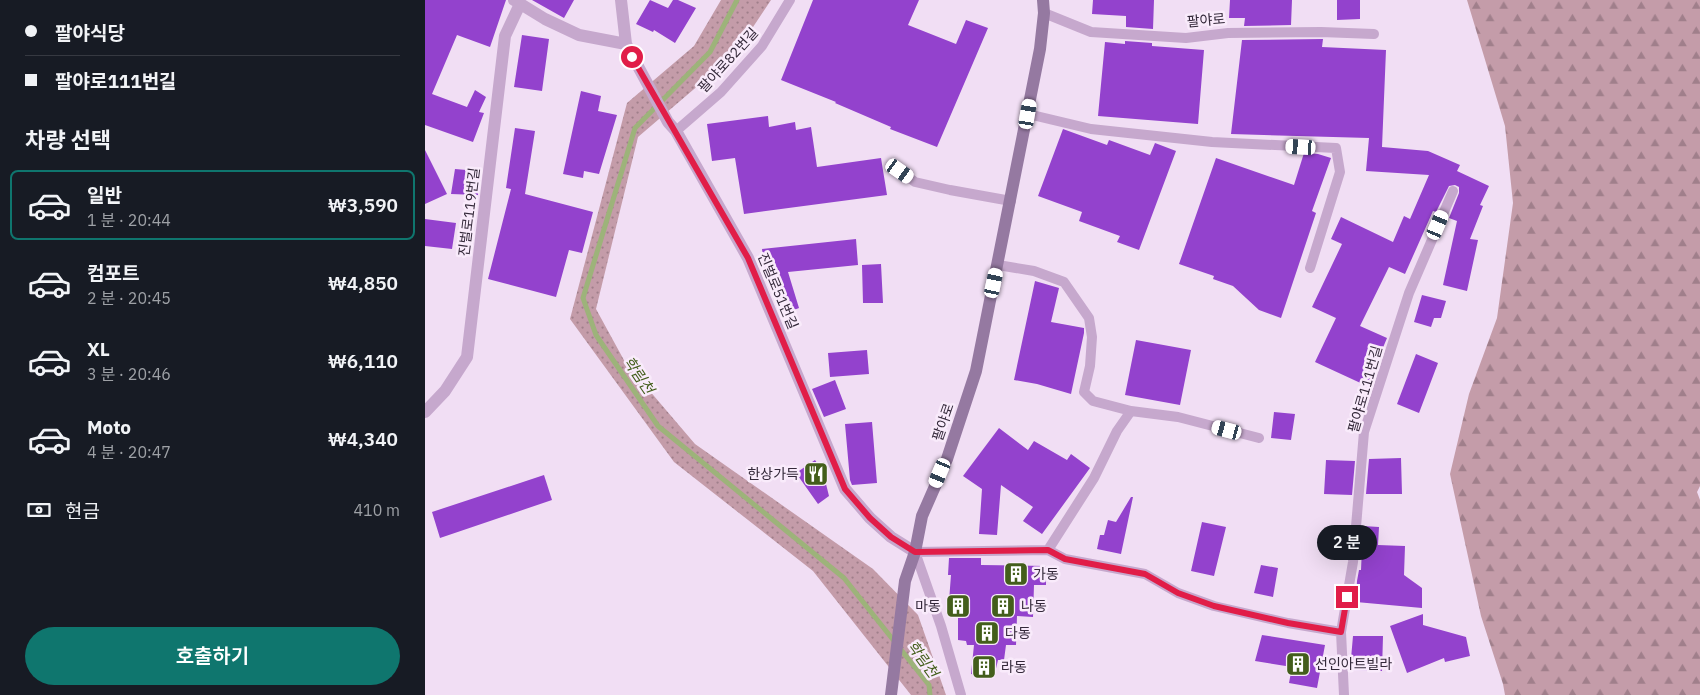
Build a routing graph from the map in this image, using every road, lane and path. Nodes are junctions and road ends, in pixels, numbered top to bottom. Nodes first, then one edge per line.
1 (621, 0) edge
2 (791, 0) edge
3 (517, 2) edge
4 (1043, 6) edge
5 (1374, 34) dead end
6 (626, 44) junction
7 (1028, 114) junction
8 (672, 126) junction
9 (900, 171) dead end
10 (1453, 191) dead end
11 (1011, 201) junction
12 (998, 265) junction
13 (1309, 268) dead end
14 (1131, 410) junction
15 (425, 412) edge
16 (1259, 438) dead end
17 (1048, 550) junction
18 (915, 552) junction
19 (1341, 632) junction
20 (891, 695) edge
21 (961, 695) edge
22 (1344, 695) edge

1 - 6 street, 진벌로51번길
2 - 8 lane, 팔야로82번길
3 - 6 street, 진벌로119번길
3 - 15 street, 진벌로119번길
4 - 5 lane, 팔야로
4 - 7 street, 팔야로
6 - 8 street, 진벌로51번길
7 - 11 street, 팔야로
7 - 13 lane
8 - 18 street, 진벌로51번길
9 - 11 lane
10 - 19 lane, 팔야로111번길
11 - 12 street, 팔야로
12 - 14 lane
12 - 18 street, 팔야로
14 - 16 lane
14 - 17 lane
17 - 18 lane
17 - 19 lane
18 - 20 street, 팔야로
18 - 21 lane
19 - 22 lane, 팔야로111번길

